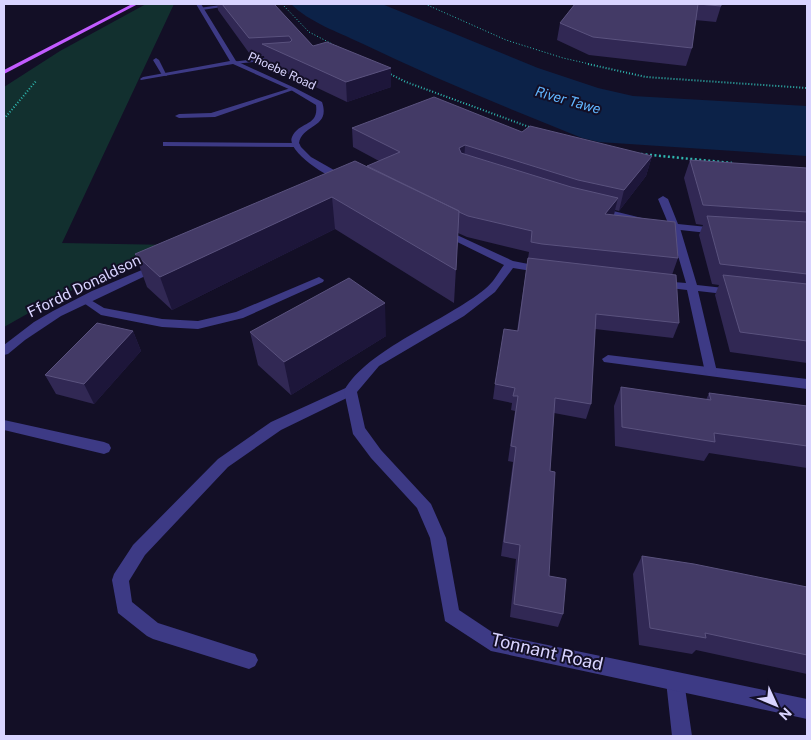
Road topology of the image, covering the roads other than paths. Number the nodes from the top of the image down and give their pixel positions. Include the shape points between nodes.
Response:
1 (135, 4) edge
2 (240, 4) edge
3 (201, 6) edge
4 (290, 57) edge
5 (156, 60) dead end
6 (234, 62) junction
7 (4, 72) edge
8 (165, 75) junction
9 (143, 79) dead end
10 (294, 89) junction
11 (179, 116) dead end
12 (166, 144) dead end
13 (296, 145) junction
14 (347, 184) edge
15 (663, 200) dead end
16 (589, 208) edge
17 (435, 227) edge
18 (675, 228) junction
19 (732, 232) edge
20 (166, 263) edge
21 (510, 264) junction
22 (558, 272) edge
23 (319, 280) dead end
24 (654, 283) edge
25 (692, 287) junction
26 (740, 292) edge
27 (84, 300) junction
28 (4, 351) edge
29 (608, 359) dead end
30 (711, 372) junction
31 (807, 384) edge
32 (350, 391) junction
33 (4, 425) edge
34 (104, 448) dead end
35 (250, 660) dead end
36 (675, 681) junction
37 (807, 709) edge
38 (682, 736) edge

1 - 7 main road
2 - 3 street
3 - 6 street, Phoebe Road
4 - 6 street
5 - 8 street
6 - 8 street, Phoebe Road
6 - 10 street, Phoebe Road
8 - 9 street, Phoebe Road
10 - 11 street via 212,116
10 - 13 street, Phoebe Road via 319,104 322,111 320,118 297,137
12 - 13 street
13 - 14 street via 300,153
15 - 18 street
16 - 18 street
17 - 21 street
18 - 19 street
18 - 25 street
20 - 27 street, Ffordd Donaldson
21 - 22 street
21 - 32 street via 491,290 460,313 375,364
23 - 27 street via 239,315 198,325 162,323 101,311
24 - 25 street
25 - 26 street
25 - 30 street
27 - 28 street, Ffordd Donaldson via 36,324
29 - 30 street
30 - 31 street
32 - 35 street via 276,426 223,463 139,550 120,580 124,607 153,630
32 - 36 street, Tonnant Road via 358,430 423,504 438,538 451,615 491,642
33 - 34 street
36 - 37 street, Tonnant Road
36 - 38 street

